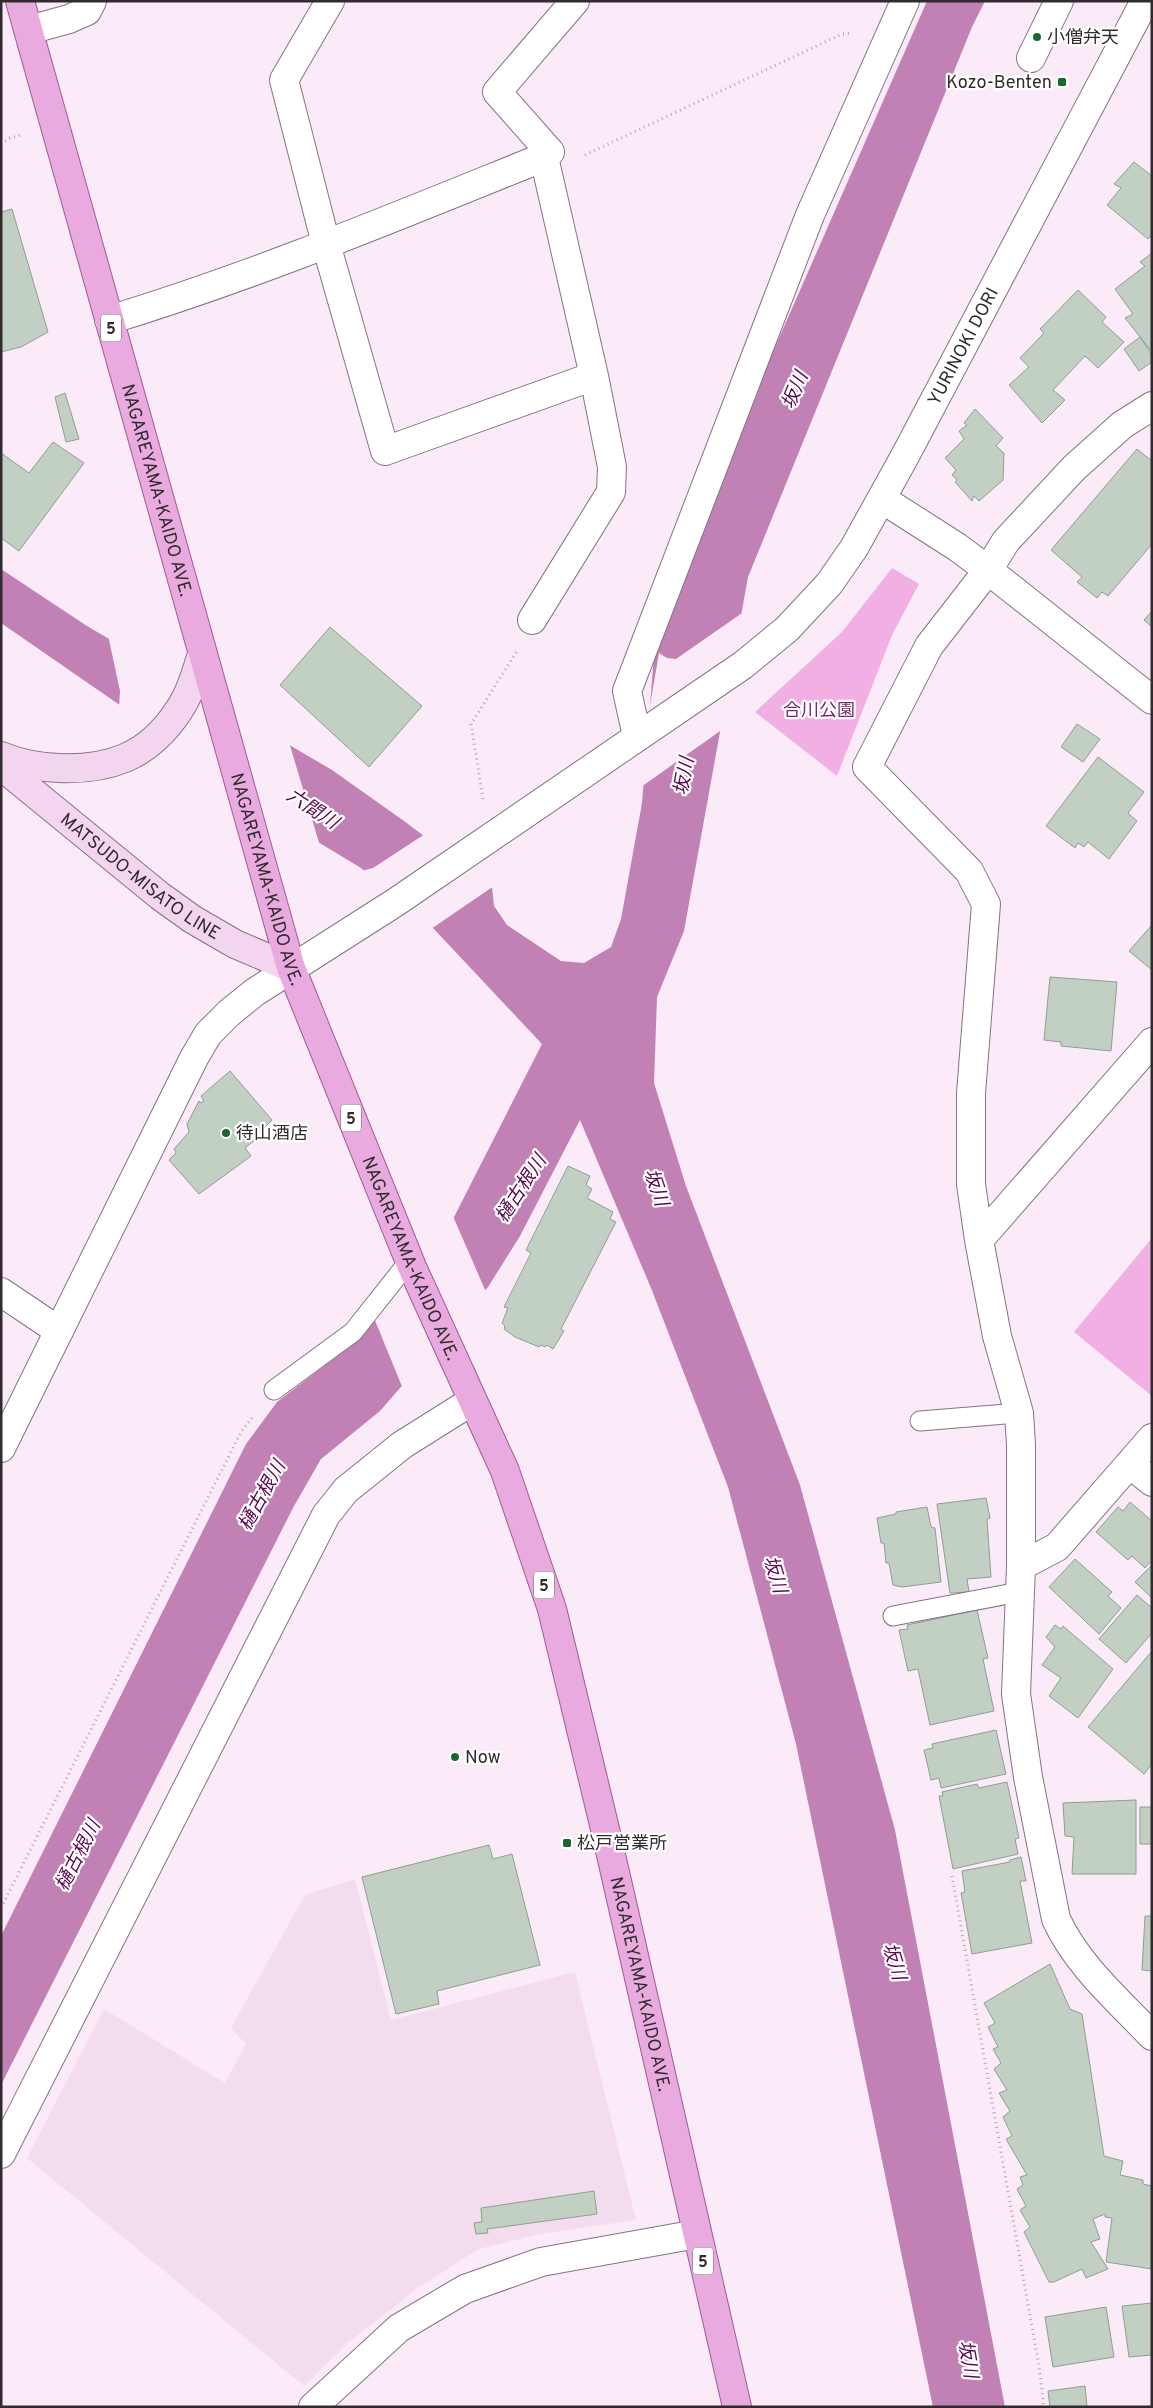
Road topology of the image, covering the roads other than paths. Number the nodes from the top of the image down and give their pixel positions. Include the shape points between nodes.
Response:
1 (20, 1) edge
2 (92, 1) edge
3 (330, 1) edge
4 (575, 1) edge
5 (1059, 1) edge
6 (1145, 1) edge
7 (900, 13) edge
8 (28, 30) junction
9 (1031, 58) dead end
10 (547, 155) junction
11 (326, 244) junction
12 (109, 320) junction
13 (594, 376) junction
14 (1152, 406) edge
15 (882, 498) junction
16 (988, 570) junction
17 (532, 620) road end
18 (202, 654) junction
19 (1152, 700) edge
20 (641, 733) junction
21 (1, 756) edge
22 (1, 766) edge
23 (291, 968) junction
24 (1152, 1042) edge
25 (979, 1240) junction
26 (411, 1264) junction
27 (1, 1292) edge
28 (60, 1331) junction
29 (274, 1390) road end
30 (472, 1401) junction
31 (1019, 1413) junction
32 (920, 1421) dead end
33 (1152, 1438) edge
34 (1, 1448) edge
35 (1130, 1464) junction
36 (1152, 1482) edge
37 (1021, 1566) junction
38 (1019, 1592) junction
39 (893, 1616) dead end
40 (1152, 2036) edge
41 (1, 2154) edge
42 (697, 2234) junction
43 (313, 2407) edge
44 (737, 2407) edge

1 - 8 main road, NAGAREYAMA-KAIDO AVE. / 5
2 - 8 street via 87,11
3 - 11 street via 284,80
4 - 10 street via 497,92
5 - 9 street
6 - 15 street, YURINOKI DORI
7 - 20 street via 810,215 627,691
8 - 12 main road, NAGAREYAMA-KAIDO AVE. / 5
10 - 11 street
10 - 13 street
11 - 12 street
11 - 13 street via 385,451
12 - 18 main road, NAGAREYAMA-KAIDO AVE. / 5
13 - 17 street via 612,467 611,492
14 - 16 street via 1122,425 1074,468 1006,542
15 - 16 street
15 - 20 street, YURINOKI DORI via 829,584 787,629 743,664
16 - 19 street
16 - 25 street via 929,646 868,767 970,871 986,904 971,1093 971,1184
18 - 21 main road via 180,710 158,736 125,758 80,768 31,764
18 - 23 main road, NAGAREYAMA-KAIDO AVE. / 5
20 - 23 street, YURINOKI DORI via 396,902
22 - 23 main road, MATSUDO-MISATO LINE via 192,919 235,944
23 - 26 main road, NAGAREYAMA-KAIDO AVE. / 5
23 - 28 street, YURINOKI DORI via 228,1013 208,1034
24 - 25 street
25 - 31 street via 997,1336
26 - 29 lane via 353,1332
26 - 30 main road, NAGAREYAMA-KAIDO AVE. / 5
27 - 28 street
28 - 34 street, YURINOKI DORI
30 - 41 street via 402,1445 346,1490 326,1515
30 - 42 main road, NAGAREYAMA-KAIDO AVE. / 5 via 505,1471 552,1609
31 - 32 lane
31 - 37 street
33 - 35 street
35 - 36 street
35 - 37 street via 1057,1547
37 - 38 street
38 - 39 lane
38 - 40 street via 1016,1694 1028,1776 1056,1919 1082,1962
42 - 43 street via 541,2262 465,2289 399,2328
42 - 44 main road, NAGAREYAMA-KAIDO AVE. / 5

